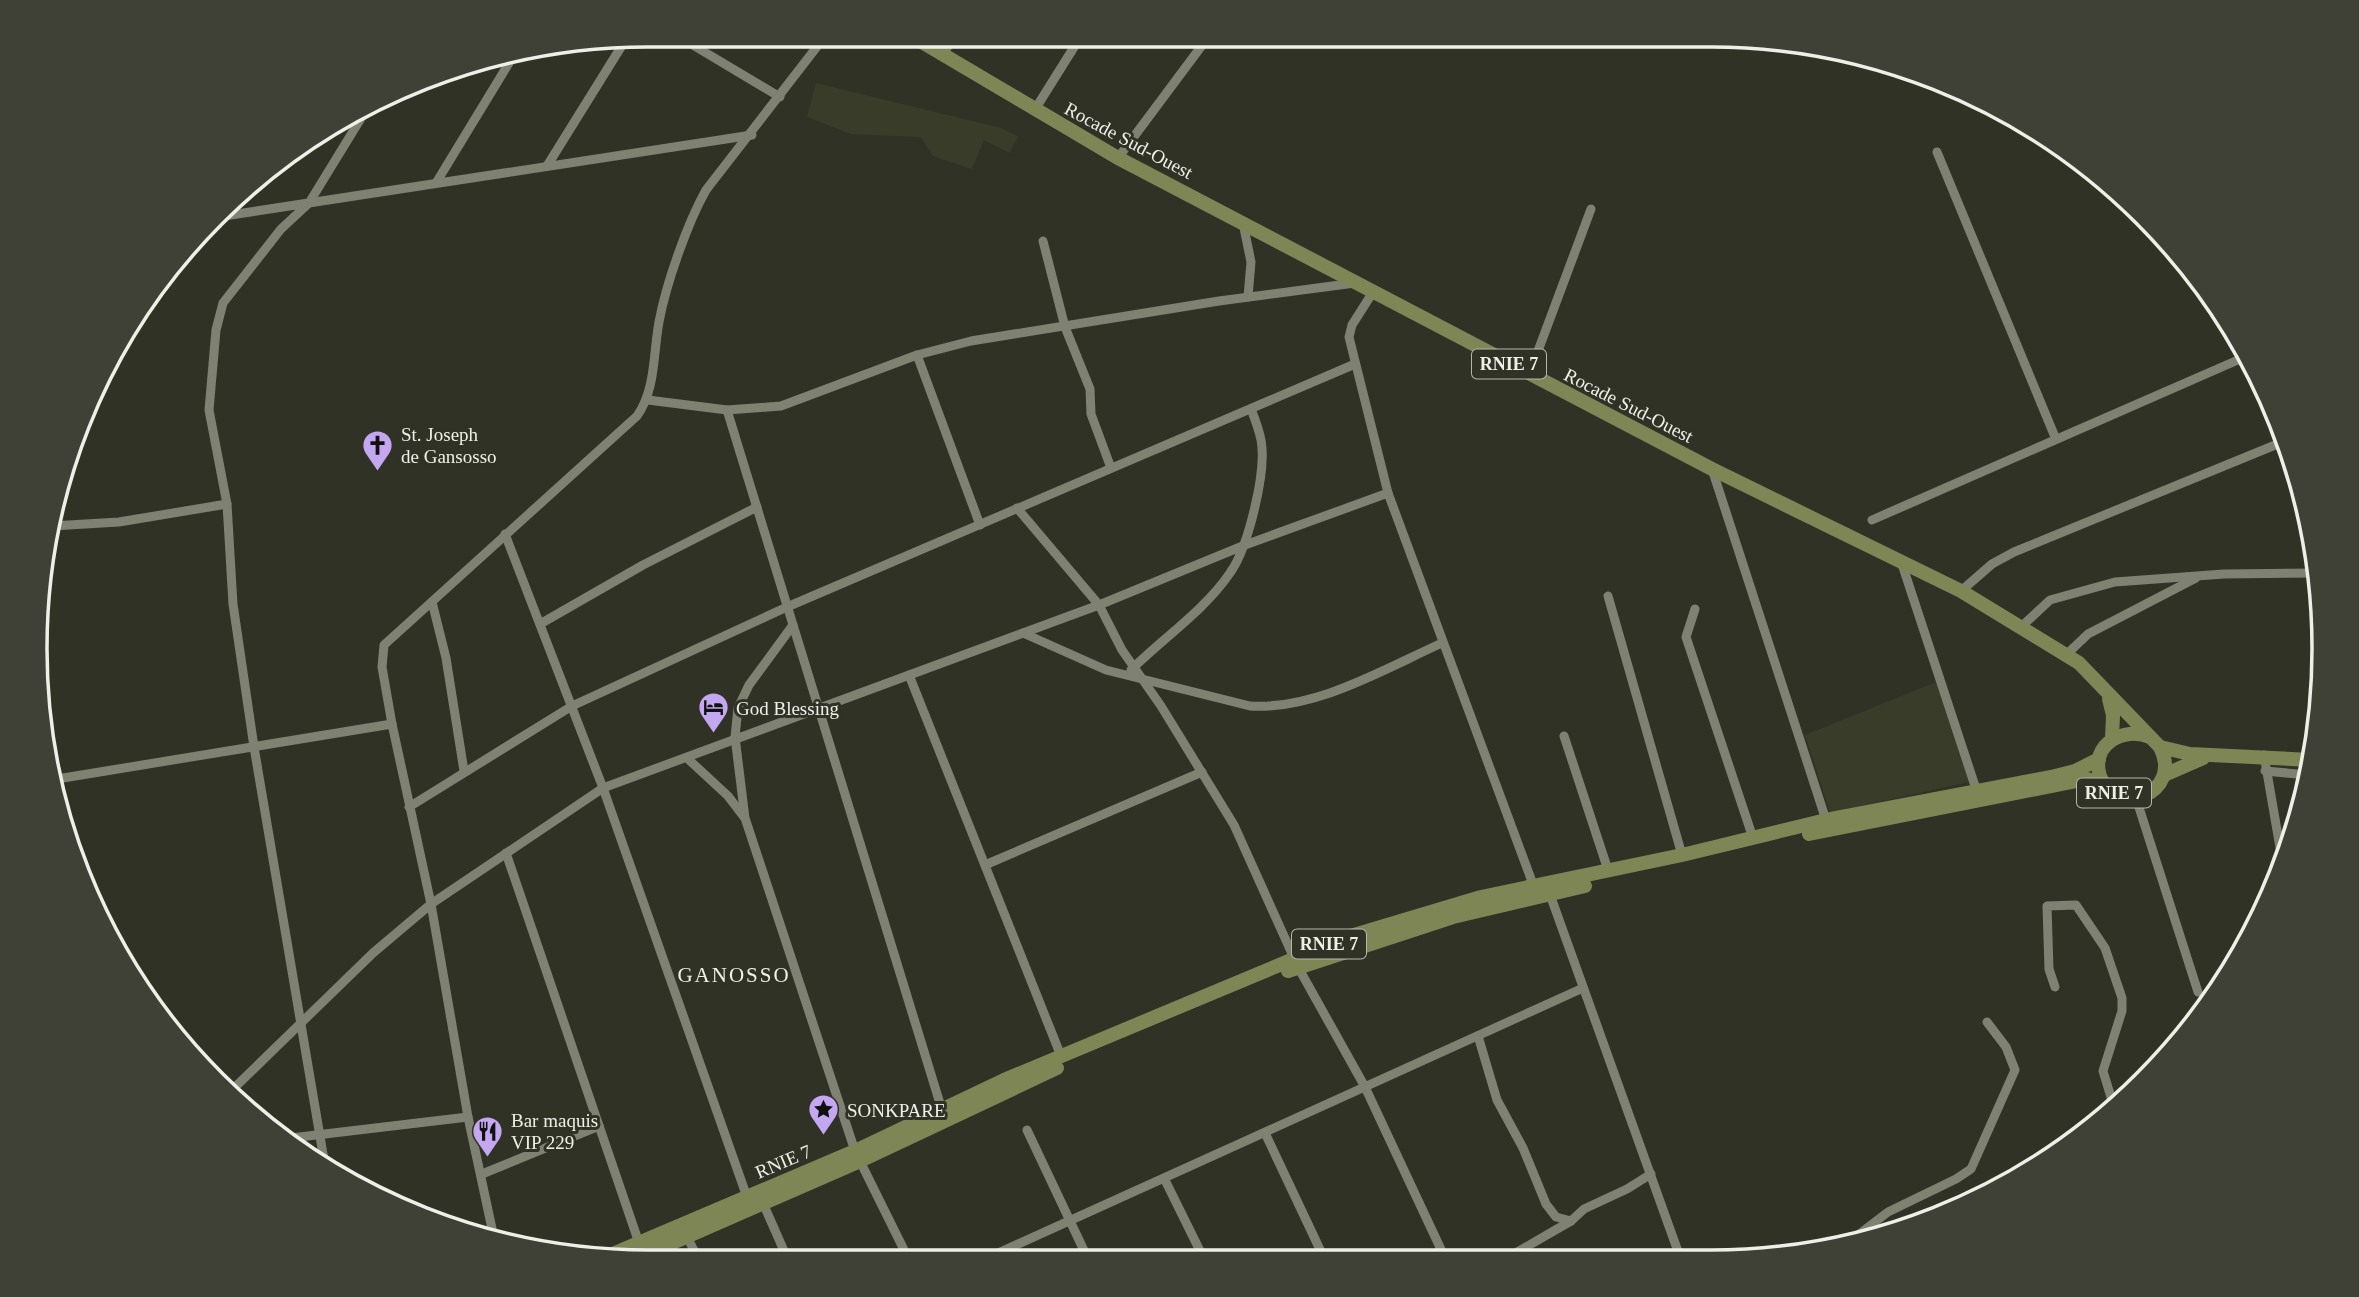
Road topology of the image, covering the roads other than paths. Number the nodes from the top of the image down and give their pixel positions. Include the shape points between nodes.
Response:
1 (696, 47) edge
2 (817, 47) edge
3 (931, 47) edge
4 (947, 47) edge
5 (1074, 47) edge
6 (1201, 47) edge
7 (620, 48) edge
8 (943, 54) junction
9 (508, 64) edge
10 (780, 97) junction
11 (1034, 111) junction
12 (359, 122) edge
13 (752, 135) junction
14 (1937, 152) dead end
15 (1118, 158) junction
16 (547, 166) junction
17 (436, 183) junction
18 (309, 203) junction
19 (1591, 209) dead end
20 (232, 215) edge
21 (1243, 223) junction
22 (1043, 241) dead end
23 (1357, 283) junction
24 (1373, 292) junction
25 (1248, 297) junction
26 (1065, 327) junction
27 (918, 355) junction
28 (2238, 360) edge
29 (1355, 364) junction
30 (1529, 375) junction
31 (648, 400) junction
32 (1251, 409) junction
33 (727, 410) junction
34 (2055, 438) junction
35 (2276, 445) edge
36 (1111, 468) junction
37 (1712, 469) junction
38 (1388, 493) junction
39 (227, 504) junction
40 (757, 508) junction
41 (1017, 509) junction
42 (1872, 520) dead end
43 (980, 524) junction
44 (60, 526) edge
45 (505, 534) junction
46 (1245, 545) junction
47 (1901, 561) junction
48 (2307, 573) edge
49 (2198, 577) junction
50 (1961, 592) junction
51 (1608, 596) dead end
52 (432, 602) junction
53 (1099, 606) junction
54 (788, 607) junction
55 (1695, 609) dead end
56 (540, 624) junction
57 (793, 625) junction
58 (2021, 627) junction
59 (1023, 634) junction
60 (1442, 643) junction
61 (2067, 654) junction
62 (1134, 667) junction
63 (909, 675) junction
64 (1125, 676) junction
65 (1143, 681) junction
66 (2106, 691) junction
67 (572, 706) junction
68 (819, 709) junction
69 (392, 724) junction
70 (1564, 736) dead end
71 (735, 737) junction
72 (2112, 739) junction
73 (2155, 742) junction
74 (254, 747) junction
75 (2221, 754) junction
76 (2264, 755) junction
77 (688, 759) junction
78 (2099, 759) junction
79 (2301, 759) edge
80 (464, 771) junction
81 (2265, 771) junction
82 (1202, 772) junction
83 (2298, 774) edge
84 (2164, 775) junction
85 (62, 778) edge
86 (2105, 785) junction
87 (603, 788) junction
88 (1976, 789) junction
89 (2136, 798) junction
90 (409, 807) junction
91 (745, 818) junction
92 (1826, 820) junction
93 (1753, 838) junction
94 (2279, 844) edge
95 (506, 853) junction
96 (1682, 855) junction
97 (985, 865) junction
98 (1608, 870) junction
99 (1543, 888) junction
100 (430, 904) junction
101 (1296, 963) junction
102 (2055, 987) dead end
103 (1583, 988) junction
104 (2197, 992) dead end
105 (301, 1021) junction
106 (1987, 1022) dead end
107 (1478, 1036) junction
108 (1061, 1056) junction
109 (236, 1086) edge
110 (1365, 1087) junction
111 (2111, 1097) edge
112 (942, 1110) junction
113 (468, 1117) junction
114 (599, 1126) junction
115 (1027, 1130) dead end
116 (1265, 1133) junction
117 (320, 1135) junction
118 (298, 1137) edge
119 (323, 1154) edge
120 (857, 1156) junction
121 (482, 1174) junction
122 (1651, 1174) junction
123 (1164, 1178) junction
124 (747, 1197) junction
125 (763, 1203) junction
126 (1070, 1221) junction
127 (1571, 1221) junction
128 (492, 1229) edge
129 (1863, 1230) edge
130 (686, 1235) junction
131 (639, 1242) junction
132 (624, 1249) edge
133 (654, 1250) edge
134 (694, 1250) edge
135 (784, 1250) edge
136 (904, 1250) edge
137 (1005, 1250) edge
138 (1084, 1250) edge
139 (1200, 1250) edge
140 (1320, 1250) edge
141 (1441, 1250) edge
142 (1521, 1250) edge
143 (1678, 1250) edge

1 - 10 street
2 - 10 street
3 - 8 main road, Rocade Sud-Ouest / RNIE 7
4 - 8 street
5 - 11 street
6 - 15 street
7 - 16 street
8 - 11 main road, Rocade Sud-Ouest / RNIE 7
9 - 17 street
10 - 13 street
11 - 15 main road, Rocade Sud-Ouest / RNIE 7
12 - 18 street
13 - 16 street
13 - 31 street via 706,190 693,214 659,320
14 - 34 street
15 - 21 main road, Rocade Sud-Ouest / RNIE 7
16 - 17 street
17 - 18 street
18 - 20 street
18 - 39 street via 281,229 223,303 209,410
19 - 30 street
21 - 23 main road, Rocade Sud-Ouest / RNIE 7
21 - 25 street via 1251,262
22 - 26 street
23 - 24 main road, Rocade Sud-Ouest / RNIE 7
23 - 25 street
24 - 29 street via 1352,325 1349,337
24 - 30 main road, Rocade Sud-Ouest / RNIE 7
25 - 26 street
26 - 27 street via 971,341
26 - 36 street via 1088,384 1091,414
27 - 33 street via 801,400
27 - 43 street
28 - 34 street
29 - 32 street
29 - 38 street
30 - 37 main road, Rocade Sud-Ouest / RNIE 7
31 - 33 street
31 - 45 street via 617,435
32 - 36 street
32 - 46 street via 1261,454
33 - 40 street
34 - 42 street
35 - 50 street via 2014,552 1992,564
36 - 41 street
37 - 47 main road, Rocade Sud-Ouest / RNIE 7
37 - 92 street
38 - 46 street
38 - 60 street
39 - 44 street via 119,522
39 - 74 street via 233,604
40 - 54 street
40 - 56 street
41 - 43 street
41 - 53 street
43 - 54 street
45 - 52 street
45 - 56 street
46 - 53 street
46 - 62 street via 1229,575
47 - 50 main road, Rocade Sud-Ouest / RNIE 7
47 - 88 street
48 - 49 street
49 - 58 street via 2135,579 2064,594 2050,600
49 - 61 street via 2088,634
50 - 58 main road, Rocade Sud-Ouest / RNIE 7
51 - 96 street
52 - 69 street via 384,645 382,667
52 - 80 street
53 - 59 street
53 - 62 street
54 - 57 street
54 - 67 street
55 - 93 street via 1686,637
56 - 67 street
57 - 68 street
57 - 71 street via 743,696
58 - 61 main road, Rocade Sud-Ouest / RNIE 7
59 - 63 street
59 - 64 street
60 - 65 street via 1334,690 1275,706 1250,706
60 - 99 street
61 - 66 main road, Rocade Sud-Ouest / RNIE 7
62 - 64 street
62 - 65 street
63 - 68 street
63 - 97 street
64 - 65 street
65 - 82 street
66 - 72 main road via 2113,715
66 - 73 main road, Rocade Sud-Ouest
67 - 80 street
67 - 87 street
68 - 71 street
68 - 112 street
69 - 74 street
69 - 90 street
70 - 98 street
71 - 77 street
71 - 91 street
72 - 73 main road, RNIE 7 via 2131,732
72 - 78 main road, RNIE 7
73 - 75 main road, RNIE 7 via 2190,754
73 - 84 main road, RNIE 7 via 2165,765
74 - 85 street
74 - 105 street
75 - 76 main road, RNIE 7
75 - 84 main road, RNIE 7
76 - 79 main road, RNIE 7
76 - 81 street
77 - 87 street
77 - 91 street via 729,796
78 - 86 main road, RNIE 7
78 - 88 main road, RNIE 7 / RNIE 7 via 2063,774
80 - 90 street
81 - 83 street
81 - 94 street
82 - 97 street
82 - 101 street via 1234,825
84 - 89 main road, RNIE 7 via 2152,792
86 - 89 main road, RNIE 7 via 2122,797
86 - 99 main road, RNIE 7 / RNIE 7 via 2087,779
87 - 95 street
87 - 124 street
88 - 92 main road, RNIE 7 / RNIE 7
89 - 104 street
90 - 100 street
91 - 120 street
92 - 93 main road, RNIE 7 / RNIE 7
93 - 96 main road, RNIE 7 / RNIE 7
95 - 100 street
95 - 114 street
96 - 98 main road, RNIE 7 / RNIE 7
97 - 108 street
98 - 99 main road, RNIE 7 / RNIE 7
99 - 101 main road, RNIE 7 / RNIE 7 via 1481,897 1410,917 1344,938
99 - 103 street
100 - 105 street
100 - 113 street
101 - 108 main road, RNIE 7 / RNIE 7
101 - 110 street
101 - 120 main road, RNIE 7 / RNIE 7
102 - 111 street via 2048,961 2047,906 2076,905 2105,948 2122,998 2103,1071
103 - 107 street
103 - 122 street
105 - 109 street
105 - 117 street
106 - 129 street via 2006,1047 2015,1070 1971,1169
107 - 110 street
107 - 127 street via 1497,1100 1546,1204 1556,1217
108 - 112 main road, RNIE 7 / RNIE 7
110 - 116 street
110 - 141 street
112 - 120 main road, RNIE 7 / RNIE 7
113 - 117 street
113 - 121 street
114 - 121 street
114 - 131 street
115 - 126 street
116 - 123 street
116 - 140 street
117 - 118 street
117 - 119 street
120 - 124 main road, RNIE 7 / RNIE 7
120 - 125 main road, RNIE 7 / RNIE 7
120 - 136 street
121 - 128 street
122 - 127 street via 1584,1209
122 - 143 street
123 - 126 street
123 - 139 street
124 - 131 main road, RNIE 7 / RNIE 7
125 - 130 main road, RNIE 7 / RNIE 7
125 - 135 street
126 - 137 street
126 - 138 street
127 - 142 street
130 - 133 main road, RNIE 7 / RNIE 7
130 - 134 street
131 - 132 main road, RNIE 7 / RNIE 7

